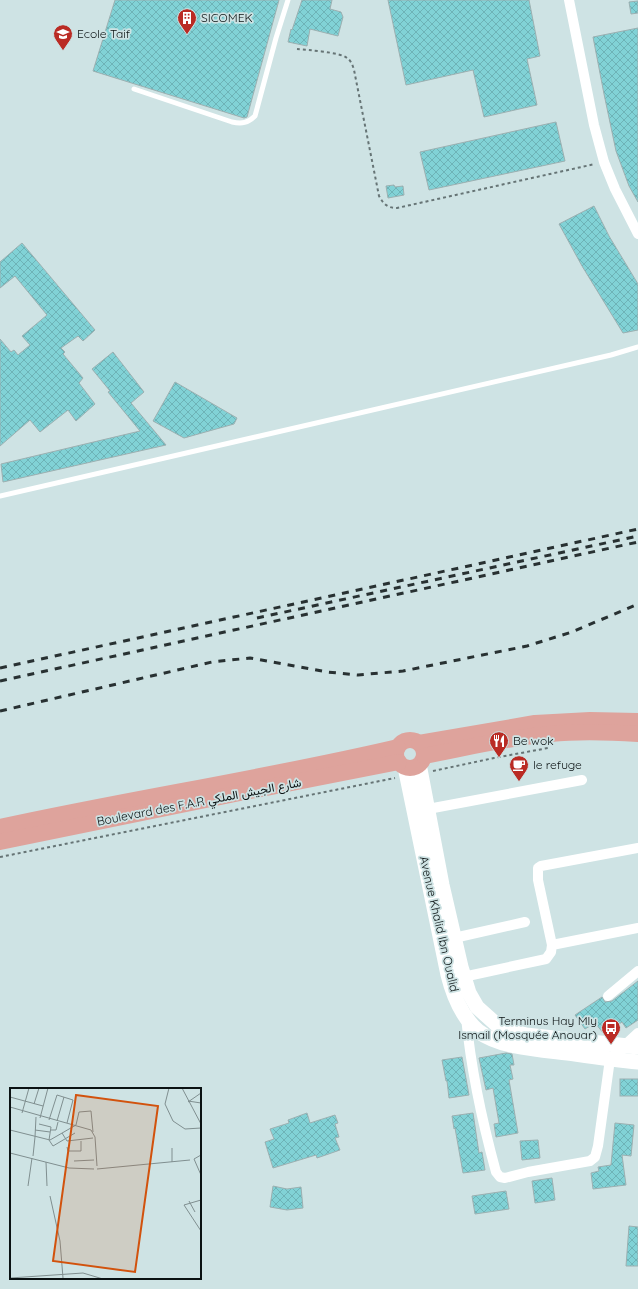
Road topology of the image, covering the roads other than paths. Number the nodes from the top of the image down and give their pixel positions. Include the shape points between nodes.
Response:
1 (288, 0) edge
2 (569, 0) edge
3 (134, 89) dead end
4 (638, 234) edge
5 (638, 347) edge
6 (0, 496) edge
7 (638, 721) edge
8 (638, 734) edge
9 (412, 761) junction
10 (582, 780) dead end
11 (428, 809) junction
12 (0, 827) edge
13 (0, 842) edge
14 (638, 848) edge
15 (525, 922) dead end
16 (638, 928) edge
17 (454, 938) junction
18 (552, 945) junction
19 (638, 971) edge
20 (463, 977) junction
21 (608, 996) dead end
22 (466, 1017) junction
23 (638, 1033) edge
24 (631, 1047) edge
25 (610, 1059) junction
26 (638, 1062) edge

1 - 3 lane via 255,116 249,122 232,122
2 - 4 street via 604,162
5 - 6 lane
7 - 9 main road, Boulevard des F.A.R شارع الجيش الملكي via 535,723
8 - 9 main road, Boulevard des F.A.R شارع الجيش الملكي via 550,734 508,740
9 - 11 main road, Avenue Khalid Ibn Oualid
9 - 12 main road, Boulevard des F.A.R شارع الجيش الملكي via 336,762
9 - 13 main road, Boulevard des F.A.R شارع الجيش الملكي
9 - 22 main road, Avenue Khalid Ibn Oualid via 448,975 456,1000
10 - 11 street
11 - 17 main road, Avenue Khalid Ibn Oualid
14 - 18 street via 538,868 538,880
15 - 17 street
16 - 18 street
17 - 20 main road, Avenue Khalid Ibn Oualid
18 - 20 street via 546,959
19 - 21 street
20 - 24 main road, Avenue Khalid Ibn Oualid via 472,1000 497,1025 511,1031
22 - 25 main road, Avenue Khalid Ibn Oualid via 477,1030 501,1042
22 - 25 street via 484,1128 496,1172 500,1177 590,1161 595,1157
23 - 24 street
24 - 25 street
25 - 26 main road, Avenue Khalid Ibn Oualid

